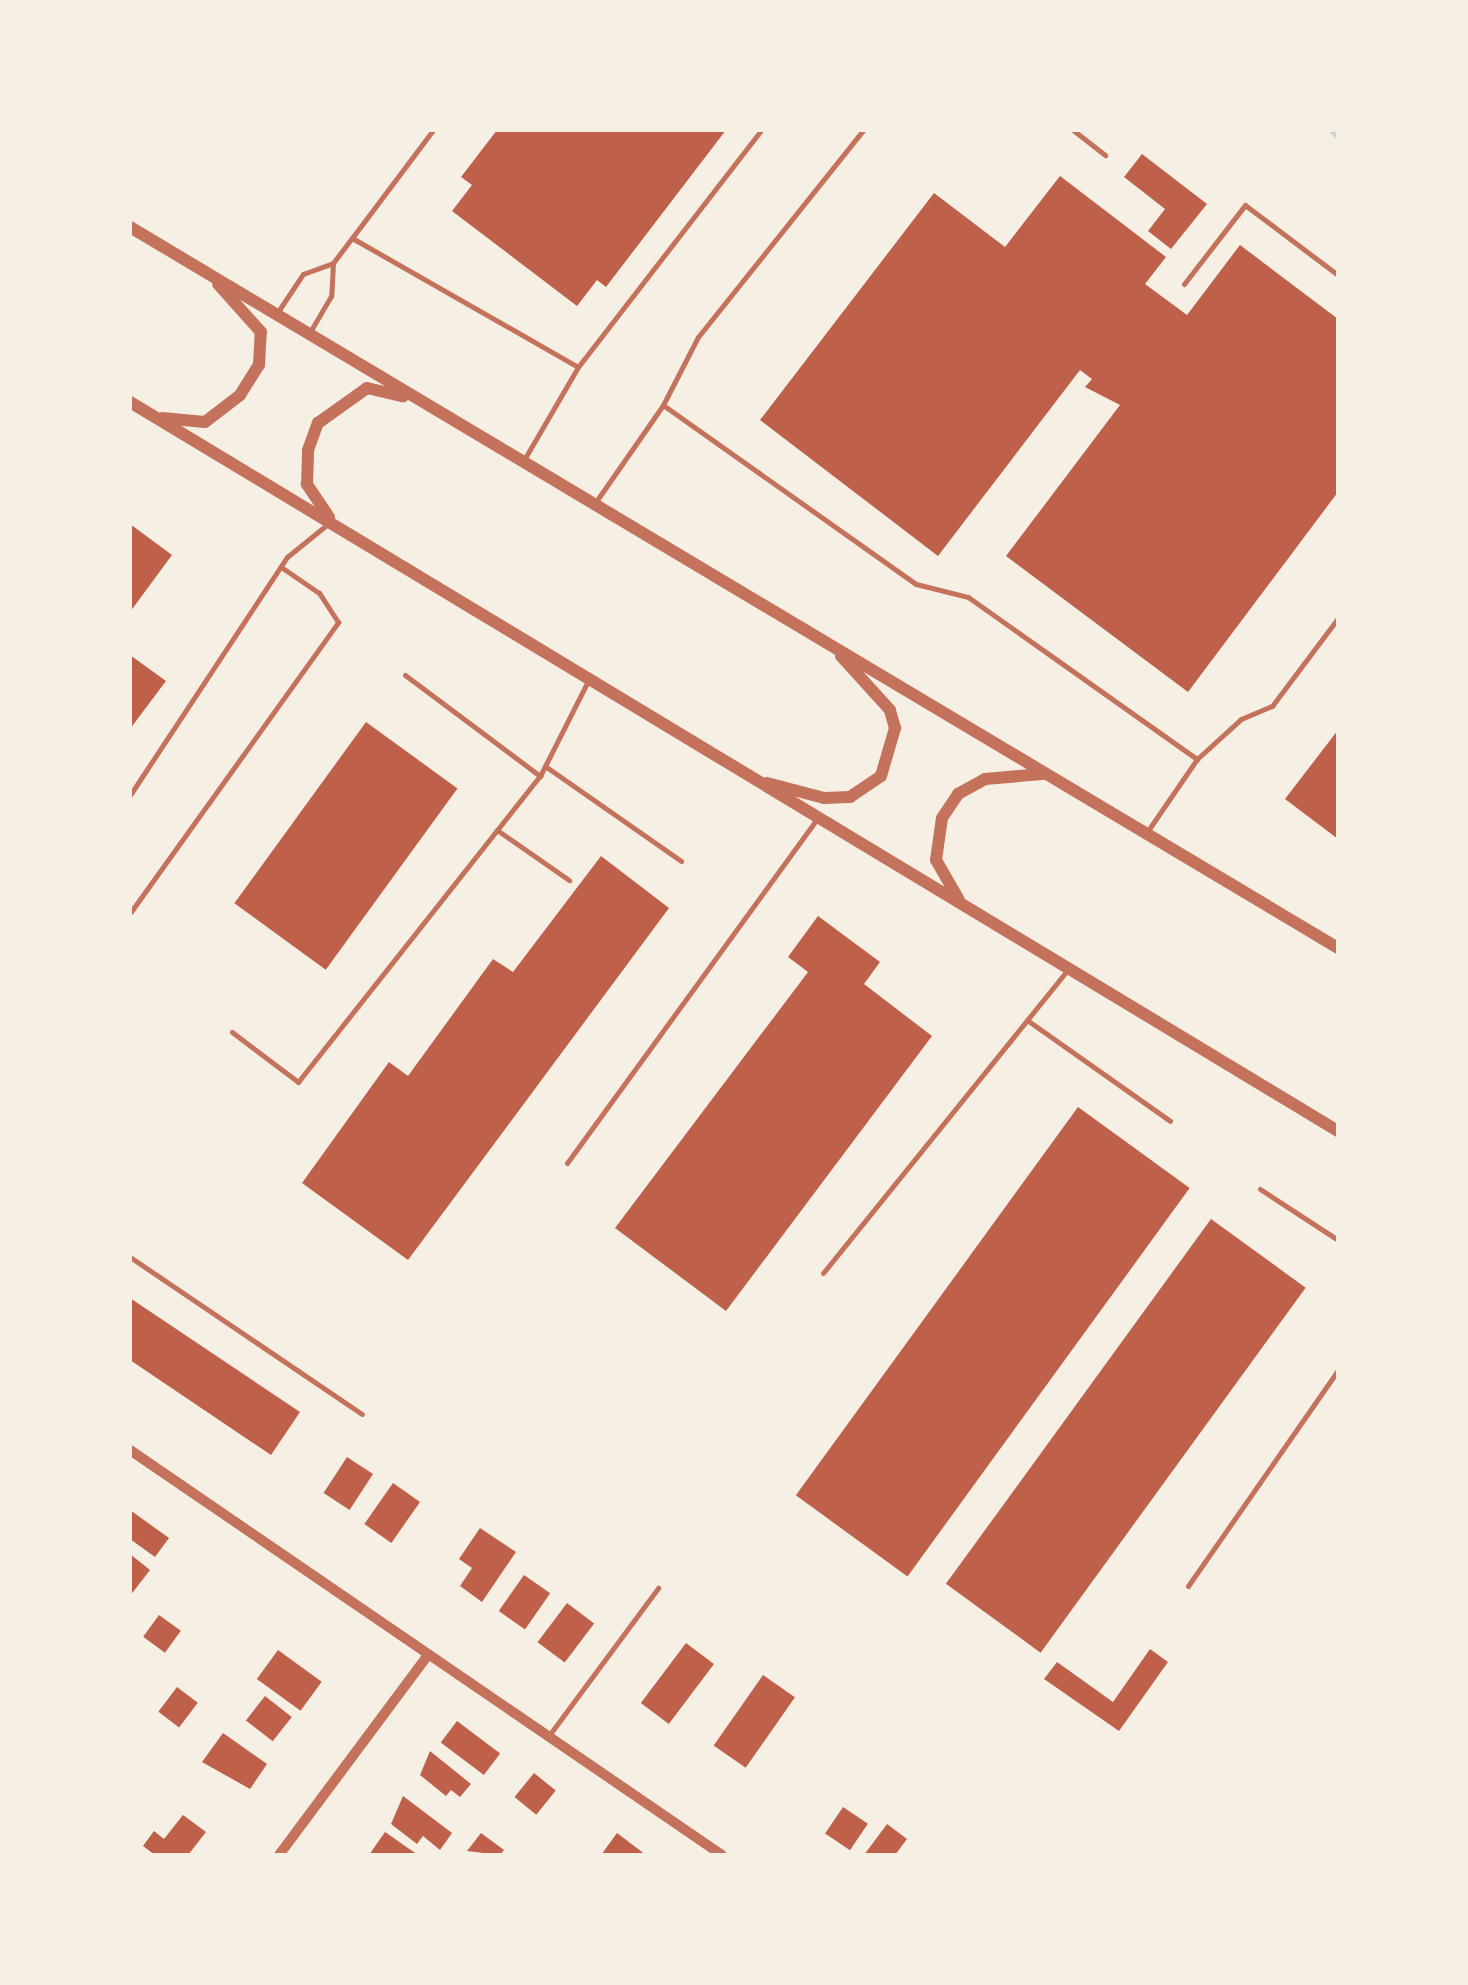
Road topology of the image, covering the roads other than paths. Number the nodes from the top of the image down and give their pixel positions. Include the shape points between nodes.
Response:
1 (433, 130) edge
2 (761, 130) edge
3 (863, 130) edge
4 (1072, 130) edge
5 (1105, 155) dead end
6 (130, 227) edge
7 (352, 238) junction
8 (334, 263) junction
9 (209, 275) junction
10 (1338, 275) edge
11 (1184, 284) dead end
12 (276, 315) junction
13 (308, 334) junction
14 (578, 367) junction
15 (415, 399) junction
16 (130, 402) edge
17 (663, 405) junction
18 (155, 417) junction
19 (522, 462) junction
20 (594, 505) junction
21 (331, 522) junction
22 (281, 567) junction
23 (1338, 618) edge
24 (831, 646) junction
25 (405, 675) dead end
26 (589, 680) junction
27 (1197, 758) junction
28 (545, 766) junction
29 (1042, 774) junction
30 (540, 776) junction
31 (755, 780) junction
32 (130, 794) edge
33 (818, 818) junction
34 (497, 830) junction
35 (1146, 835) junction
36 (682, 861) dead end
37 (569, 880) dead end
38 (967, 909) junction
39 (130, 912) edge
40 (1338, 948) edge
41 (1067, 971) junction
42 (1028, 1020) junction
43 (232, 1032) dead end
44 (1170, 1121) dead end
45 (1338, 1131) edge
46 (567, 1162) dead end
47 (1260, 1189) dead end
48 (1338, 1240) edge
49 (130, 1258) edge
50 (823, 1274) dead end
51 (1338, 1370) edge
52 (362, 1414) dead end
53 (130, 1450) edge
54 (1188, 1586) dead end
55 (658, 1588) dead end
56 (428, 1655) junction
57 (548, 1737) junction
58 (279, 1855) edge
59 (722, 1855) edge

1 - 7 lane
2 - 14 lane
3 - 17 lane via 698,338
4 - 5 lane
6 - 9 street
7 - 8 lane
7 - 14 lane
8 - 12 lane via 303,274
8 - 13 lane via 331,296
9 - 12 street
9 - 18 street via 261,332 259,365 240,395 205,422
10 - 11 lane via 1245,205
12 - 13 street
13 - 15 street
14 - 19 lane
15 - 19 street
15 - 21 street via 367,388 318,423 308,450 307,484
16 - 18 street
17 - 20 lane
17 - 27 lane via 916,584 968,597
18 - 21 street
19 - 20 street
20 - 24 street
21 - 22 lane
21 - 26 street
22 - 32 lane
22 - 39 lane via 319,593 338,622
23 - 27 lane via 1272,706 1241,719
24 - 29 street
24 - 31 street via 890,710 895,728 881,776 850,797 824,798
25 - 30 lane
26 - 28 lane
26 - 31 street
27 - 35 lane
28 - 30 lane
28 - 36 lane
29 - 35 street
29 - 38 street via 985,778 958,794 942,818 936,860 942,880
30 - 34 lane
31 - 33 street
33 - 38 street
33 - 46 lane
34 - 37 lane
34 - 43 lane via 298,1082
35 - 40 street
38 - 41 street
41 - 42 lane
41 - 45 street
42 - 44 lane
42 - 50 lane
47 - 48 lane
49 - 52 lane
51 - 54 lane
53 - 56 street
55 - 57 lane
56 - 57 street
56 - 58 street
57 - 59 street

